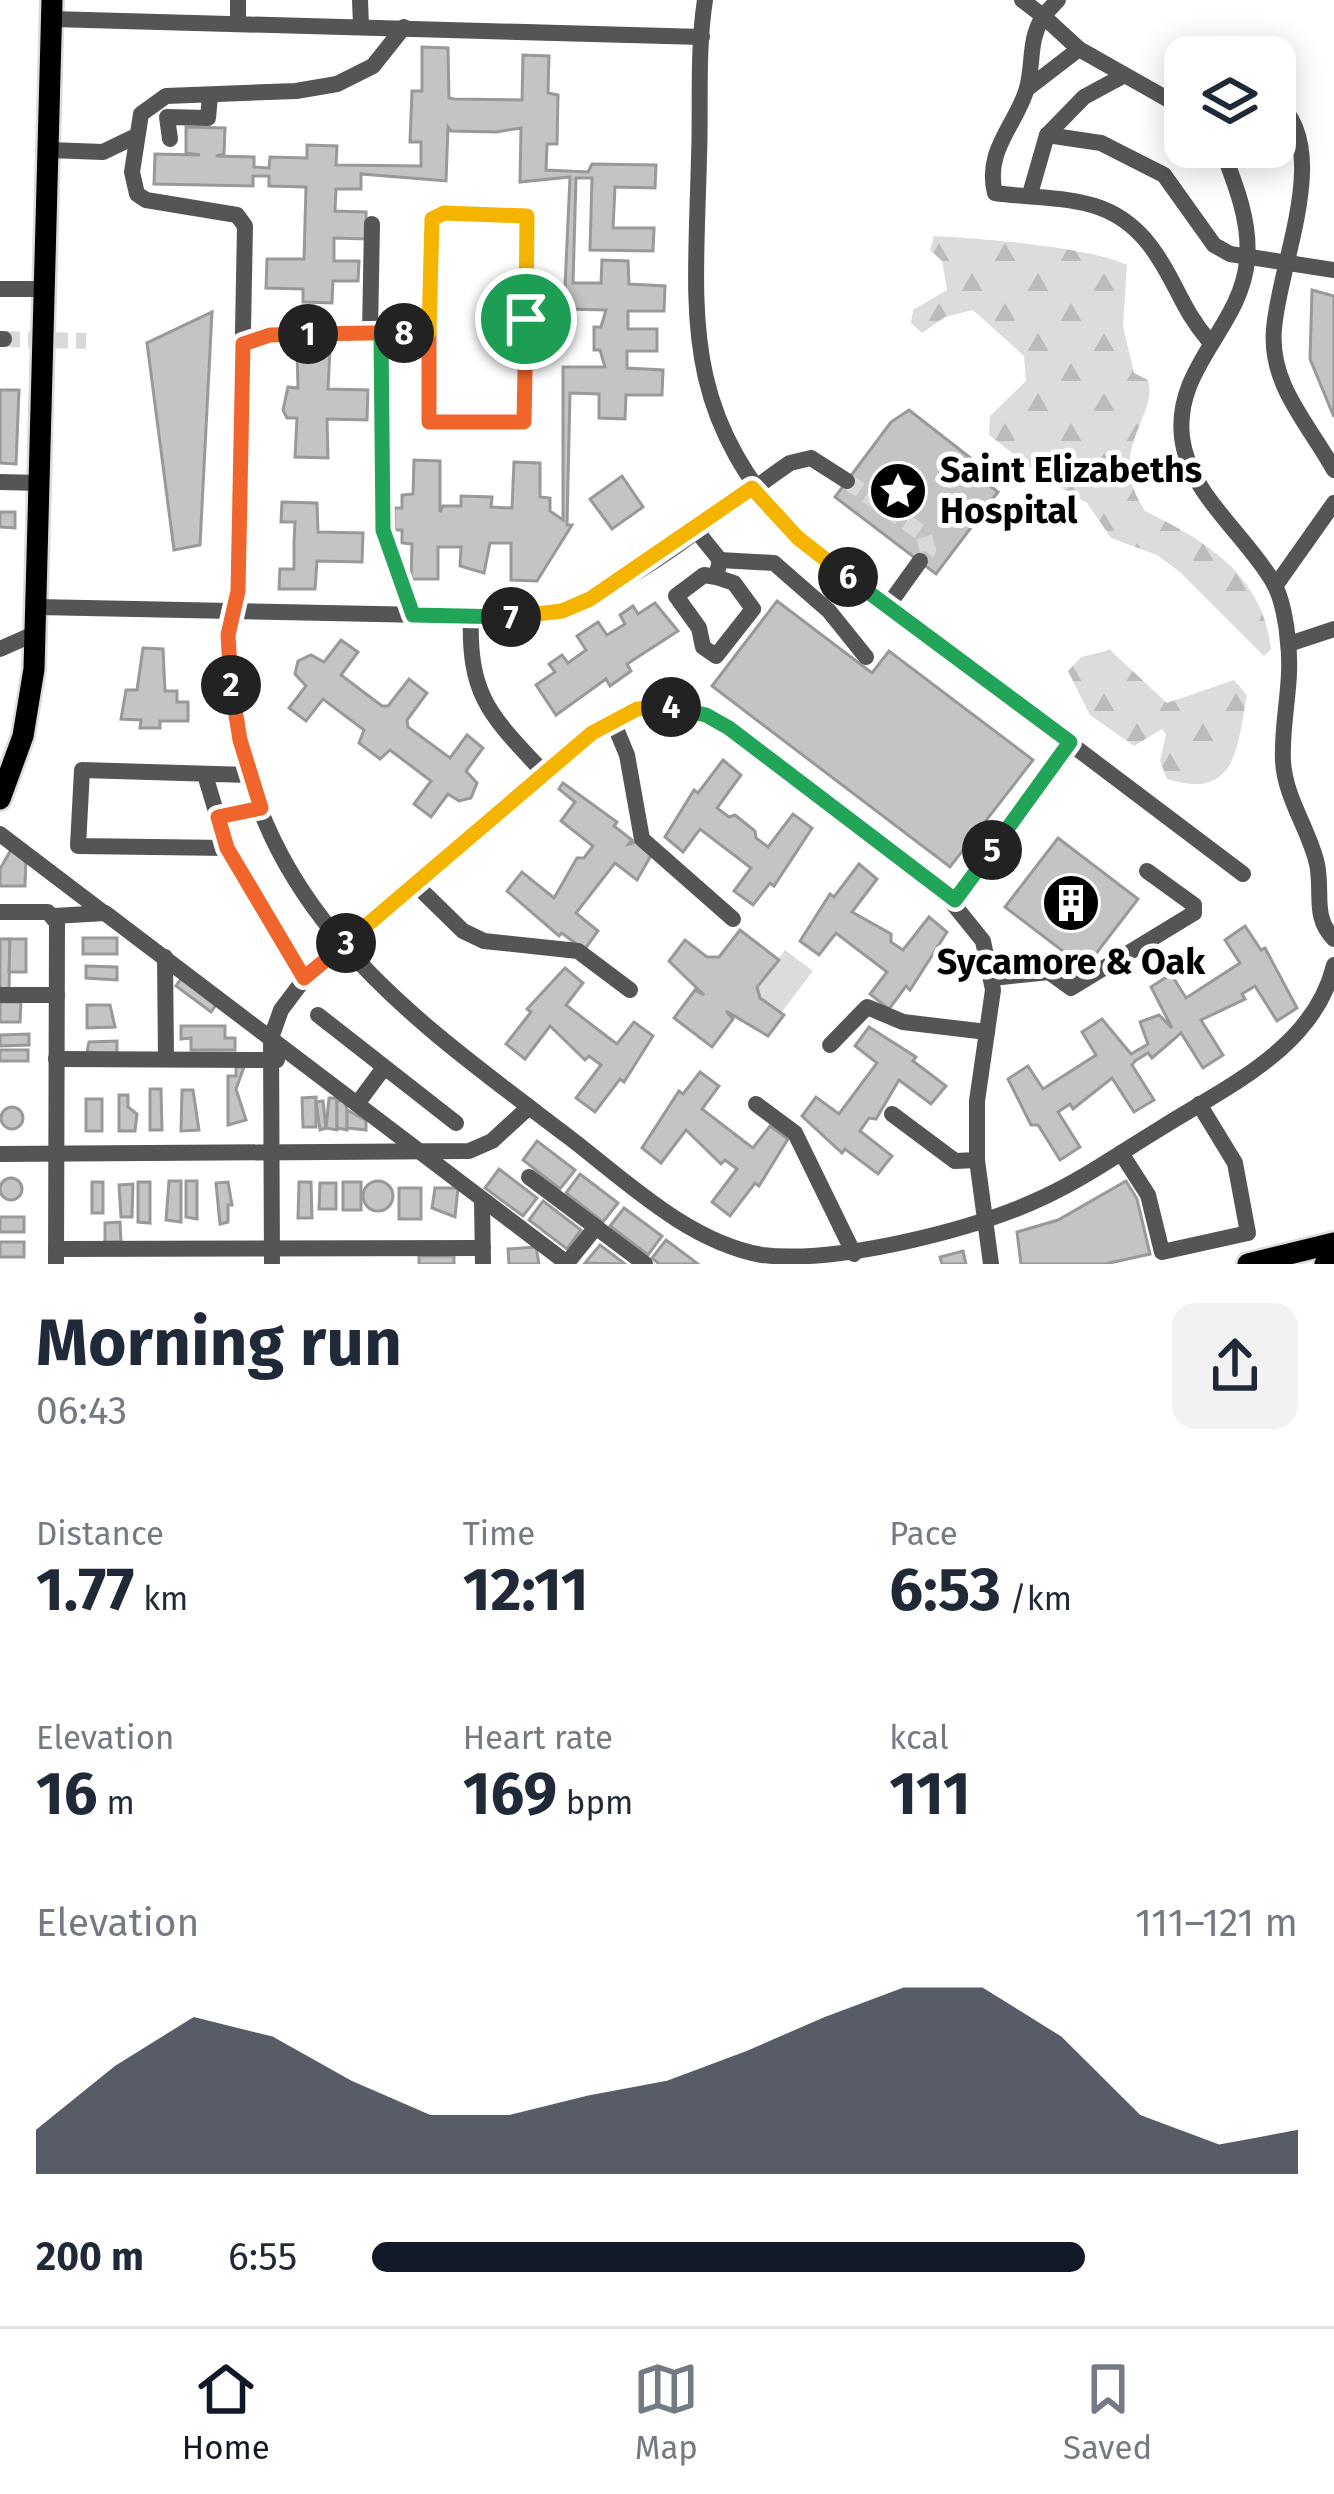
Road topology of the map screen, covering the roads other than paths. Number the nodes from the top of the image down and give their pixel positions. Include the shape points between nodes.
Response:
1 (238, 0) edge
2 (361, 0) edge
3 (1022, 0) edge
4 (1058, 0) edge
5 (704, 7) edge
6 (52, 10) edge
7 (1043, 16) junction
8 (238, 23) junction
9 (361, 26) junction
10 (404, 27) junction
11 (702, 37) junction
12 (1078, 50) junction
13 (1121, 77) junction
14 (1027, 89) junction
15 (1164, 94) edge
16 (210, 96) junction
17 (1296, 122) edge
18 (1047, 135) junction
19 (134, 137) junction
20 (170, 140) dead end
21 (49, 150) junction
22 (1228, 168) edge
23 (1030, 194) junction
24 (372, 224) dead end
25 (1248, 258) junction
26 (1294, 263) junction
27 (1334, 270) edge
28 (0, 289) edge
29 (45, 289) junction
30 (429, 332) junction
31 (376, 333) junction
32 (1210, 342) junction
33 (243, 344) junction
34 (1334, 470) edge
35 (847, 481) tunnel mouth
36 (0, 482) edge
37 (40, 484) junction
38 (752, 488) junction
39 (1334, 503) edge
40 (695, 529) junction
41 (920, 561) dead end
42 (718, 568) junction
43 (1276, 585) junction
44 (887, 607) junction
45 (37, 608) junction
46 (230, 611) junction
47 (413, 615) junction
48 (471, 616) junction
49 (1334, 628) edge
50 (36, 633) junction
51 (1288, 644) junction
52 (0, 649) edge
53 (866, 657) dead end
54 (613, 719) junction
55 (1070, 742) junction
56 (545, 774) junction
57 (205, 775) junction
58 (249, 776) junction
59 (0, 799) edge
60 (261, 808) junction
61 (218, 817) junction
62 (0, 834) edge
63 (227, 848) junction
64 (1147, 871) dead end
65 (1243, 874) dead end
66 (40, 877) dead end
67 (417, 886) junction
68 (1329, 899) edge
69 (955, 900) junction
70 (0, 912) edge
71 (51, 914) junction
72 (98, 914) junction
73 (733, 919) dead end
74 (1334, 939) edge
75 (342, 946) junction
76 (165, 957) junction
77 (1334, 965) edge
78 (304, 978) junction
79 (993, 978) junction
80 (629, 989) dead end
81 (57, 994) junction
82 (0, 995) edge
83 (318, 1015) dead end
84 (987, 1032) junction
85 (271, 1038) junction
86 (830, 1046) dead end
87 (56, 1059) junction
88 (166, 1059) junction
89 (298, 1059) junction
90 (271, 1060) junction
91 (383, 1069) junction
92 (756, 1103) dead end
93 (357, 1104) junction
94 (1199, 1104) junction
95 (529, 1107) junction
96 (892, 1114) dead end
97 (456, 1123) dead end
98 (423, 1153) junction
99 (1121, 1153) junction
100 (0, 1154) edge
101 (271, 1154) junction
102 (55, 1155) junction
103 (977, 1160) junction
104 (529, 1177) dead end
105 (482, 1200) junction
106 (985, 1218) junction
107 (596, 1227) junction
108 (1334, 1243) edge
109 (854, 1254) junction
110 (56, 1256) edge
111 (377, 1256) edge
112 (483, 1256) edge
113 (164, 1257) edge
114 (272, 1257) edge
115 (1334, 1262) edge
116 (567, 1264) edge
117 (645, 1264) edge
118 (991, 1264) edge
119 (1248, 1264) edge
120 (1325, 1264) edge

1 - 8 street
2 - 9 street
3 - 7 street
4 - 7 street
5 - 11 street
6 - 8 street
6 - 21 main road
7 - 12 street
7 - 14 street via 1030,38
8 - 9 street
9 - 10 street
10 - 11 street
10 - 16 street via 373,66 337,84
11 - 38 street via 698,355 714,413
12 - 13 street
12 - 14 street
13 - 15 street
13 - 18 street via 1084,97
14 - 23 street via 991,176 995,193
16 - 19 street via 166,96 141,114
16 - 20 street via 208,118 167,117
17 - 26 street via 1314,160
18 - 23 street
18 - 25 street via 1131,154 1164,176 1214,245
19 - 21 street via 103,152
19 - 33 street via 137,194 244,223
21 - 29 main road
22 - 25 street
23 - 32 street via 1102,207 1134,229
24 - 31 street
25 - 26 street
25 - 32 street via 1232,310
26 - 27 street
26 - 34 street via 1274,328 1277,370
28 - 29 street
29 - 37 main road
30 - 30 street via 432,219 527,216 524,422 429,422
30 - 31 street
31 - 33 street via 270,335
31 - 47 street via 383,530
32 - 43 street via 1183,397 1189,468
33 - 46 street via 238,591
35 - 38 street via 811,458
36 - 37 street
37 - 45 main road
38 - 40 street
38 - 44 street via 798,538
39 - 43 street
40 - 42 street
40 - 48 street via 562,611
41 - 44 street
42 - 42 street via 676,596 716,656 753,609
42 - 53 street via 774,563
43 - 51 street
44 - 55 street
45 - 46 street
45 - 50 main road
46 - 47 street
46 - 58 street via 232,694
47 - 48 street
48 - 56 street via 471,669 484,706
49 - 51 street
50 - 52 street
50 - 59 main road via 28,711
51 - 68 street via 1286,786
54 - 56 street
54 - 69 street via 664,706 706,715
54 - 73 street via 642,839
55 - 65 street
55 - 69 street
56 - 67 street
57 - 58 street
57 - 61 street
57 - 63 street via 82,770 78,846
58 - 60 street
60 - 61 street
60 - 75 street via 299,886
61 - 63 street
62 - 72 street
63 - 78 street
64 - 79 street via 1194,913 1071,988 1049,972
66 - 72 street
67 - 75 street
67 - 80 street via 463,932 578,951
68 - 74 street via 1318,911
69 - 79 street via 983,940
70 - 71 street
71 - 72 street
71 - 81 street
72 - 76 street
75 - 78 street
75 - 95 street via 403,1009
76 - 85 street
76 - 88 street
77 - 94 street via 1302,1031
78 - 85 street
79 - 84 street
81 - 82 street
81 - 87 street
83 - 91 street
84 - 86 street via 903,1022 867,1007
84 - 103 street
85 - 89 street
85 - 90 street
87 - 88 street
87 - 102 street
88 - 90 street
89 - 90 street
89 - 93 street
90 - 101 street
91 - 93 street
91 - 97 street
92 - 109 street via 795,1133
93 - 98 street
94 - 99 street
94 - 99 street via 1235,1163 1249,1233 1162,1252 1148,1195
95 - 98 street via 469,1151
95 - 109 street via 701,1233 760,1255
96 - 103 street via 955,1161
98 - 101 street
98 - 105 street
99 - 106 street via 1040,1199
100 - 102 street
101 - 102 street
101 - 114 street
102 - 110 street
103 - 106 street
104 - 107 street
105 - 112 street
105 - 116 street
106 - 109 street
106 - 118 street
107 - 116 street
107 - 117 street
108 - 119 main road
110 - 113 street
111 - 112 street
111 - 114 street
113 - 114 street
115 - 120 main road

